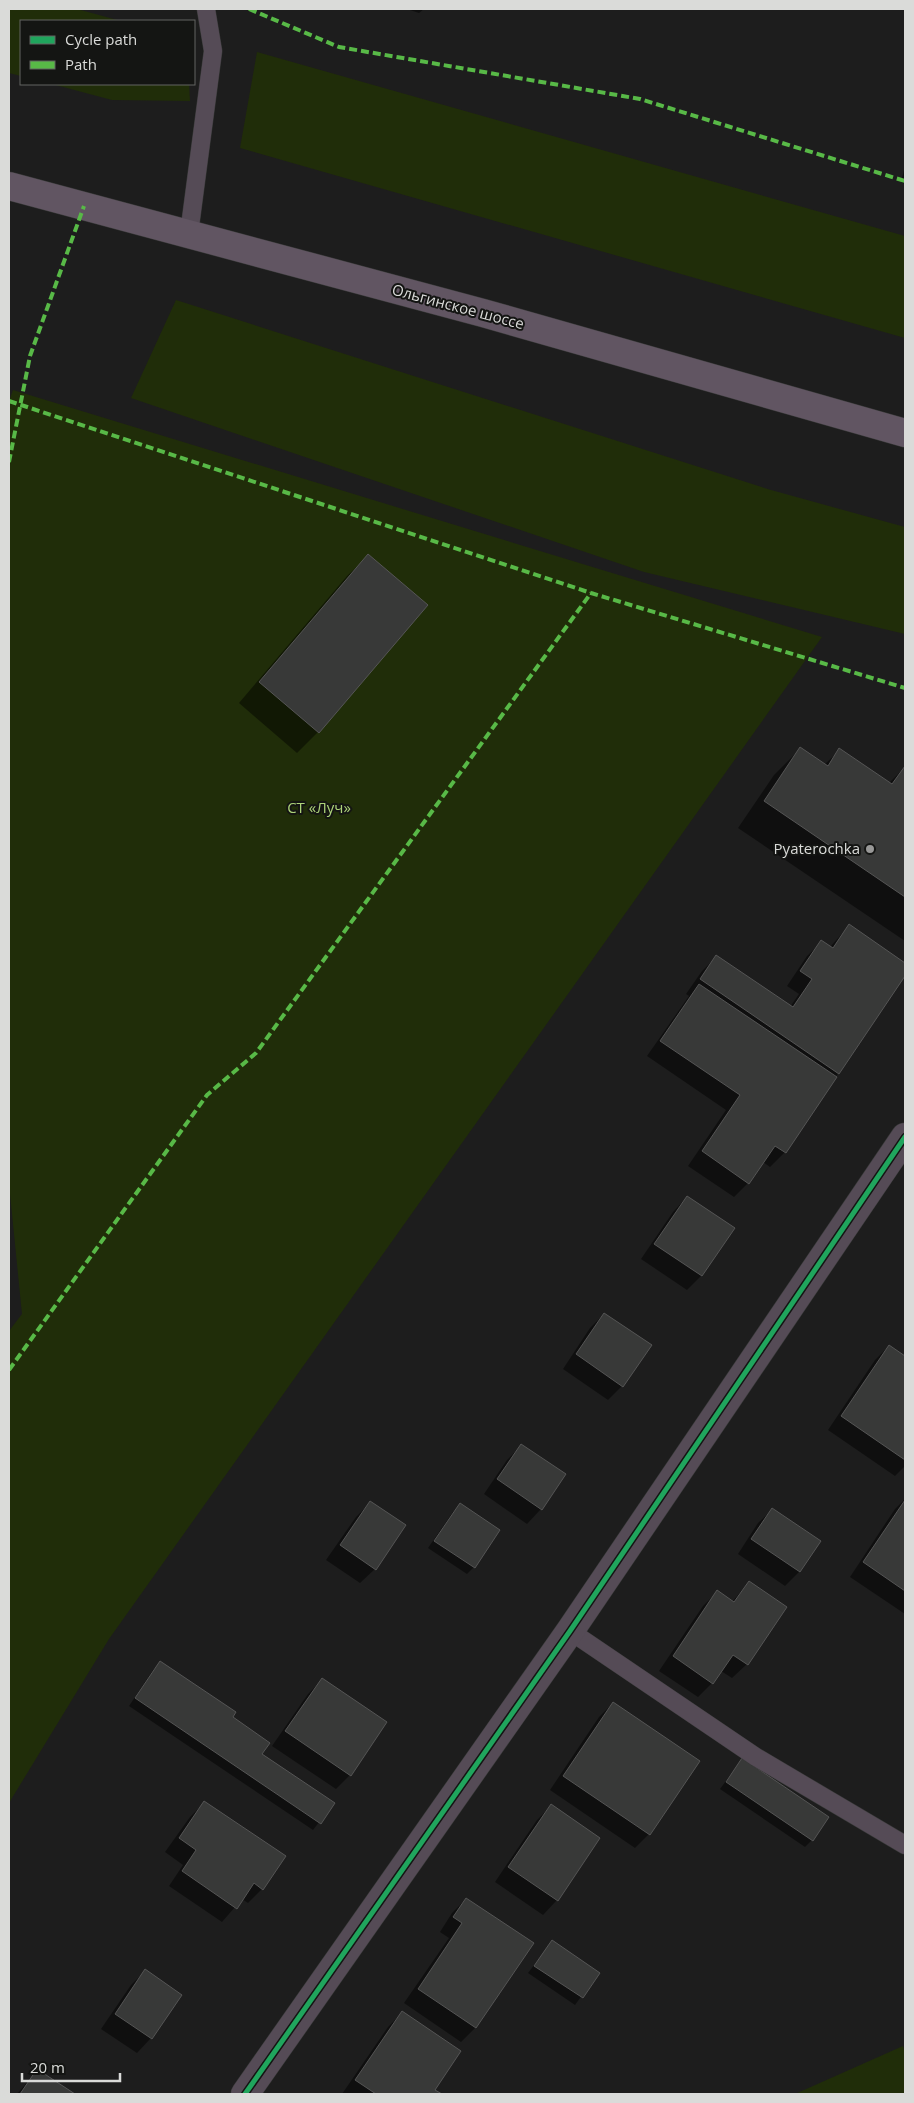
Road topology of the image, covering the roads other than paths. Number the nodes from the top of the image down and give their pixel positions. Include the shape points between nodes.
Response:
1 (206, 9) edge
2 (9, 186) edge
3 (189, 234) junction
4 (905, 432) edge
5 (905, 1137) edge
6 (570, 1631) junction
7 (905, 1846) edge
8 (245, 2094) edge

1 - 3 lane via 214,51
2 - 3 main road, Ольгинское шоссе
3 - 4 main road, Ольгинское шоссе
5 - 6 street
6 - 7 lane via 756,1757
6 - 8 street

